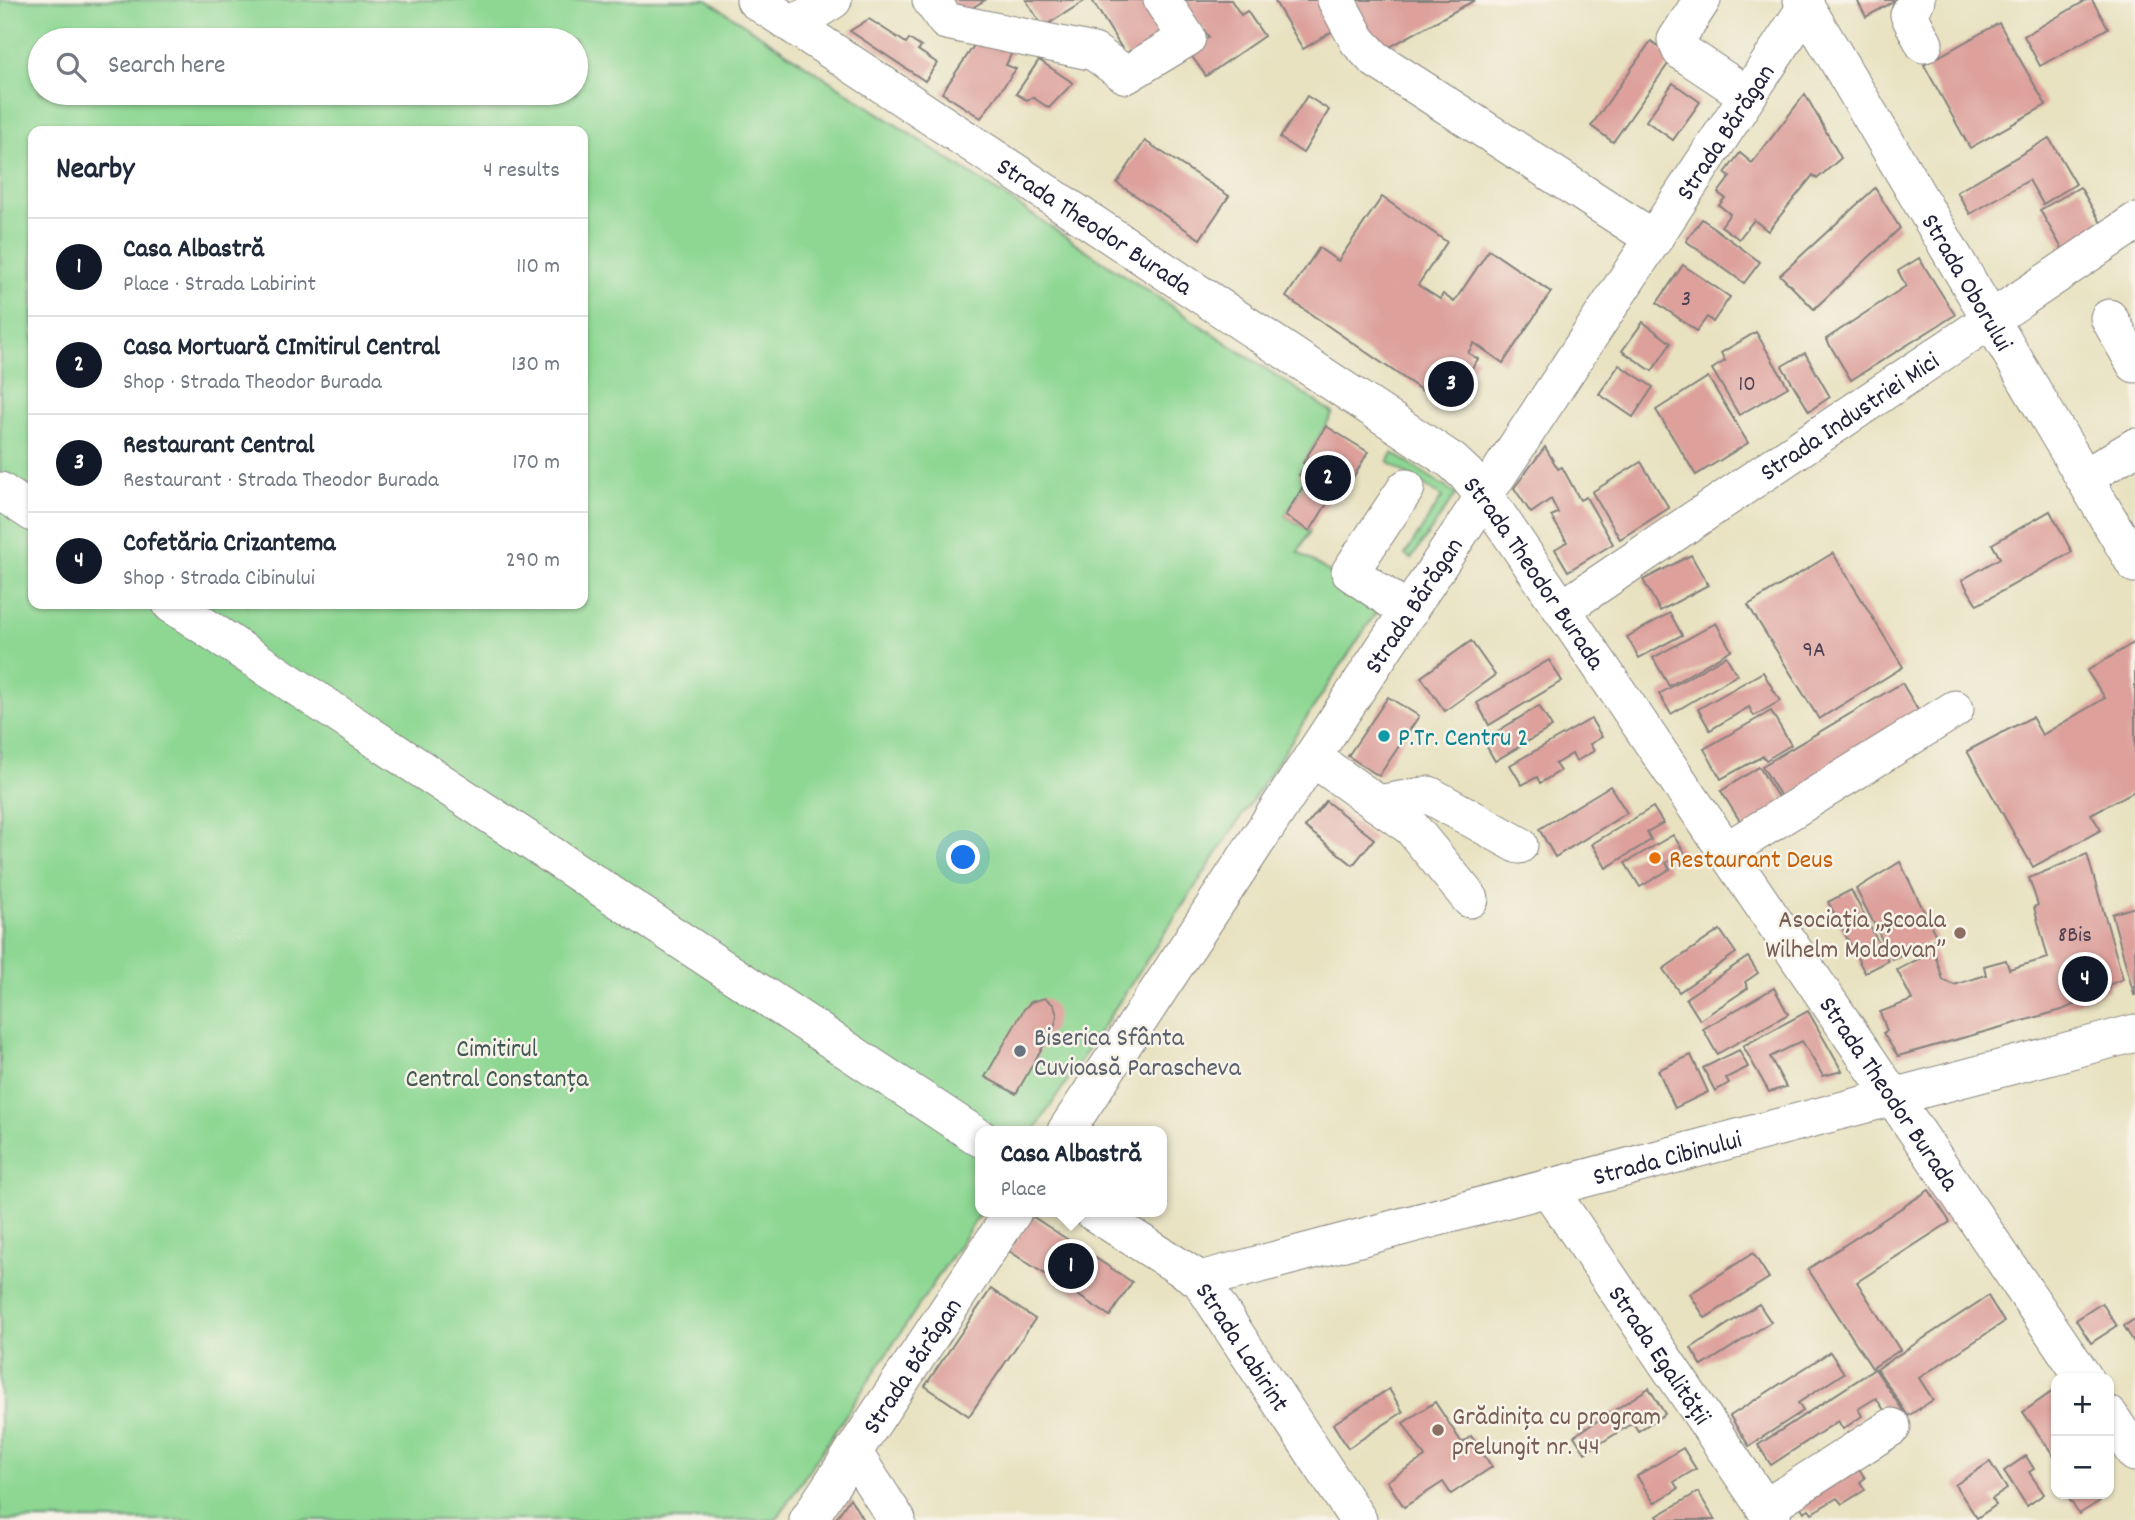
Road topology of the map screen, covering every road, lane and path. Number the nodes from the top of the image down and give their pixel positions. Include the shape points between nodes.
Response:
1 (755, 0) edge
2 (833, 0) edge
3 (931, 0) edge
4 (1162, 0) edge
5 (1336, 0) edge
6 (1702, 0) edge
7 (1916, 0) edge
8 (1804, 4) edge
9 (793, 25) junction
10 (1924, 44) dead end
11 (1747, 95) junction
12 (2135, 222) edge
13 (1654, 239) junction
14 (2109, 318) dead end
15 (1991, 319) junction
16 (2135, 364) edge
17 (2135, 447) edge
18 (2084, 478) junction
19 (1406, 488) dead end
20 (0, 491) edge
21 (1485, 497) junction
22 (28, 510) edge
23 (2135, 564) edge
24 (1562, 608) junction
25 (179, 609) edge
26 (1409, 612) junction
27 (1955, 709) dead end
28 (1313, 758) junction
29 (1378, 804) junction
30 (1519, 845) dead end
31 (1726, 850) junction
32 (1470, 899) dead end
33 (2135, 1033) edge
34 (1893, 1096) junction
35 (1069, 1126) edge
36 (975, 1135) edge
37 (1548, 1188) junction
38 (1010, 1217) edge
39 (1101, 1217) edge
40 (1200, 1280) junction
41 (2081, 1373) edge
42 (2114, 1422) edge
43 (1892, 1427) dead end
44 (853, 1452) junction
45 (2135, 1453) edge
46 (1769, 1514) edge
47 (808, 1520) edge
48 (897, 1520) edge
49 (1358, 1520) edge

1 - 9 street, Strada Theodor Burada
2 - 9 street
3 - 4 street via 946,21 1094,52 1126,75 1187,38
5 - 13 street via 1358,41 1375,60
6 - 11 street via 1676,40 1678,46
7 - 10 street via 1909,15
8 - 11 street, Strada Bărăgan
8 - 15 street, Strada Oborului
9 - 21 street, Strada Theodor Burada via 1452,461
11 - 13 street, Strada Bărăgan
12 - 15 street, Strada Industriei Mici
13 - 21 street, Strada Bărăgan
14 - 16 street
15 - 18 street, Strada Oborului
15 - 24 street, Strada Industriei Mici
17 - 18 street
18 - 23 street, Strada Oborului
19 - 26 street via 1350,572
20 - 22 street
21 - 24 street, Strada Theodor Burada
21 - 26 street, Strada Bărăgan
24 - 31 street, Strada Theodor Burada
25 - 36 street
26 - 28 street, Strada Bărăgan
27 - 31 street
28 - 29 street
28 - 35 street, Strada Bărăgan
29 - 30 street via 1429,795
29 - 32 street via 1411,827
31 - 34 street, Strada Theodor Burada
33 - 34 street, Strada Cibinului
34 - 37 street, Strada Cibinului
34 - 41 street, Strada Theodor Burada
37 - 40 street, Strada Cibinului
37 - 46 street, Strada Egalității
38 - 44 street, Strada Bărăgan
39 - 40 street, Strada Labirint
40 - 49 street, Strada Labirint
42 - 45 street
43 - 46 street
44 - 47 street, Strada Bărăgan
44 - 48 street

